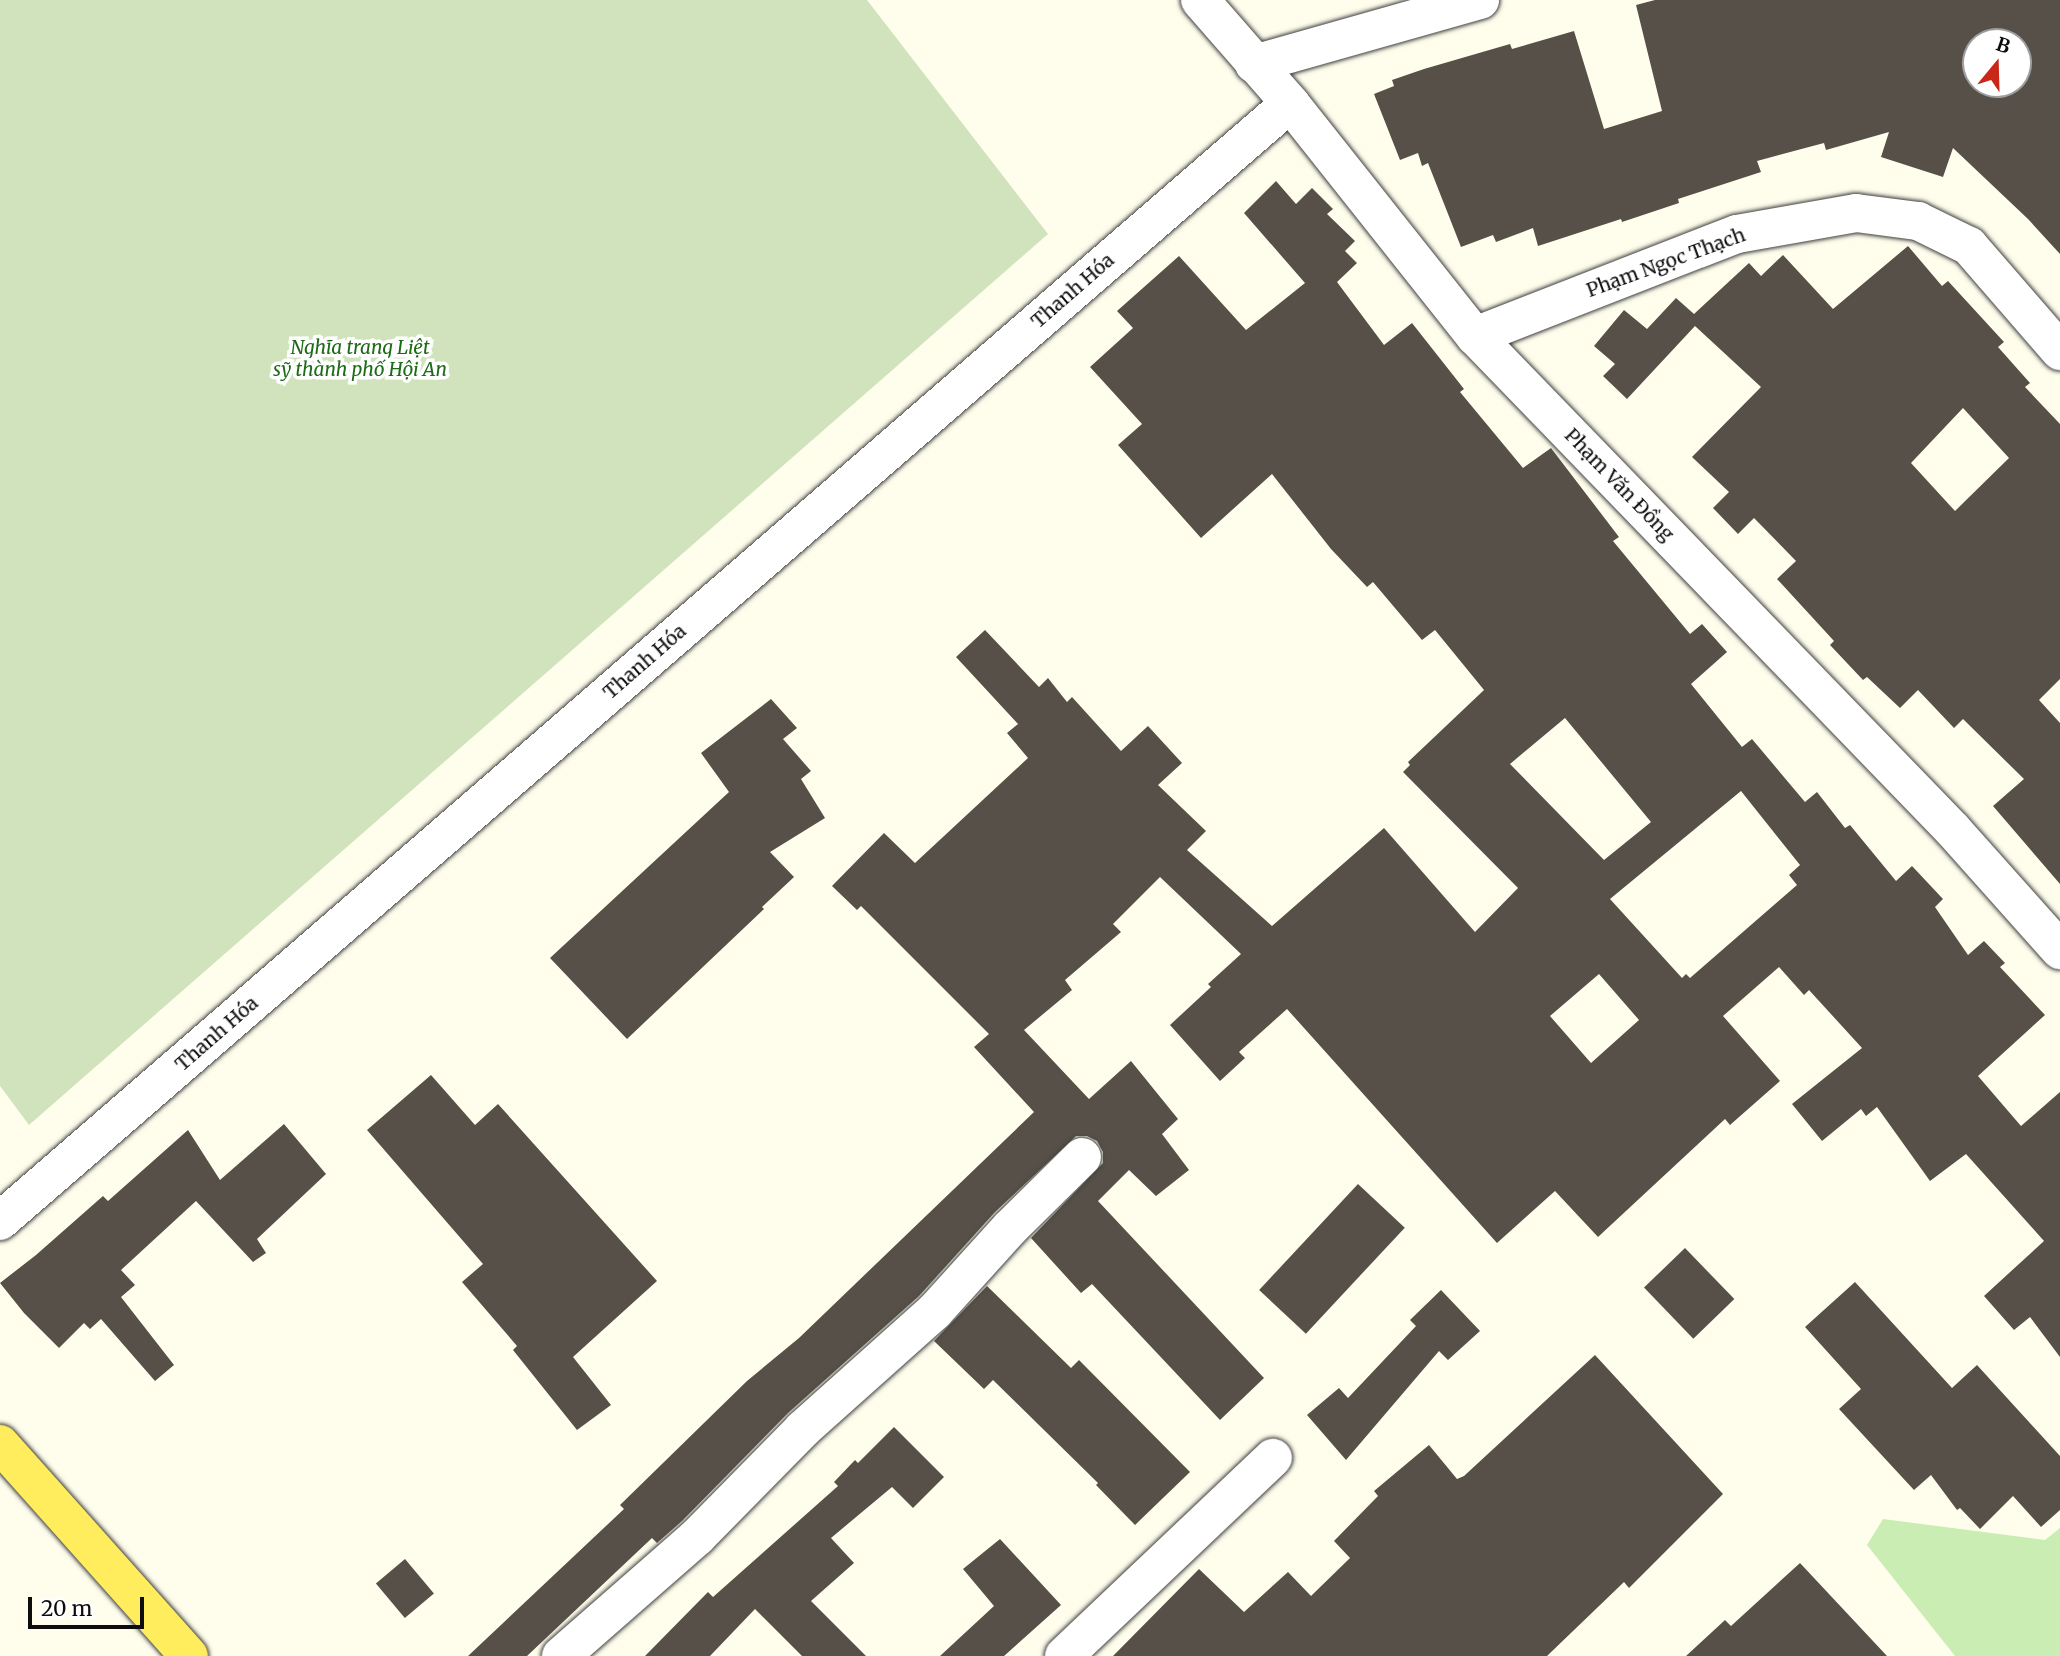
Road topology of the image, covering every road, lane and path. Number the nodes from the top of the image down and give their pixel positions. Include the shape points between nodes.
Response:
1 (1200, 0) edge
2 (1480, 0) edge
3 (1254, 64) junction
4 (1290, 103) junction
5 (1475, 336) junction
6 (2060, 351) edge
7 (2060, 950) edge
8 (1083, 1157) dead end
9 (0, 1222) edge
10 (0, 1444) edge
11 (1273, 1458) dead end
12 (189, 1656) edge
13 (561, 1656) edge
14 (1064, 1656) edge

1 - 3 street, Phạm Văn Đồng
2 - 3 street
3 - 4 street, Phạm Văn Đồng
4 - 5 street, Phạm Văn Đồng
4 - 9 street, Thanh Hóa
5 - 6 street, Phạm Ngọc Thạch via 1737,234 1856,213 1918,221 1969,246
5 - 7 street, Phạm Văn Đồng via 1953,830
8 - 13 street via 934,1312 803,1429 697,1537
10 - 12 main road
11 - 14 street

